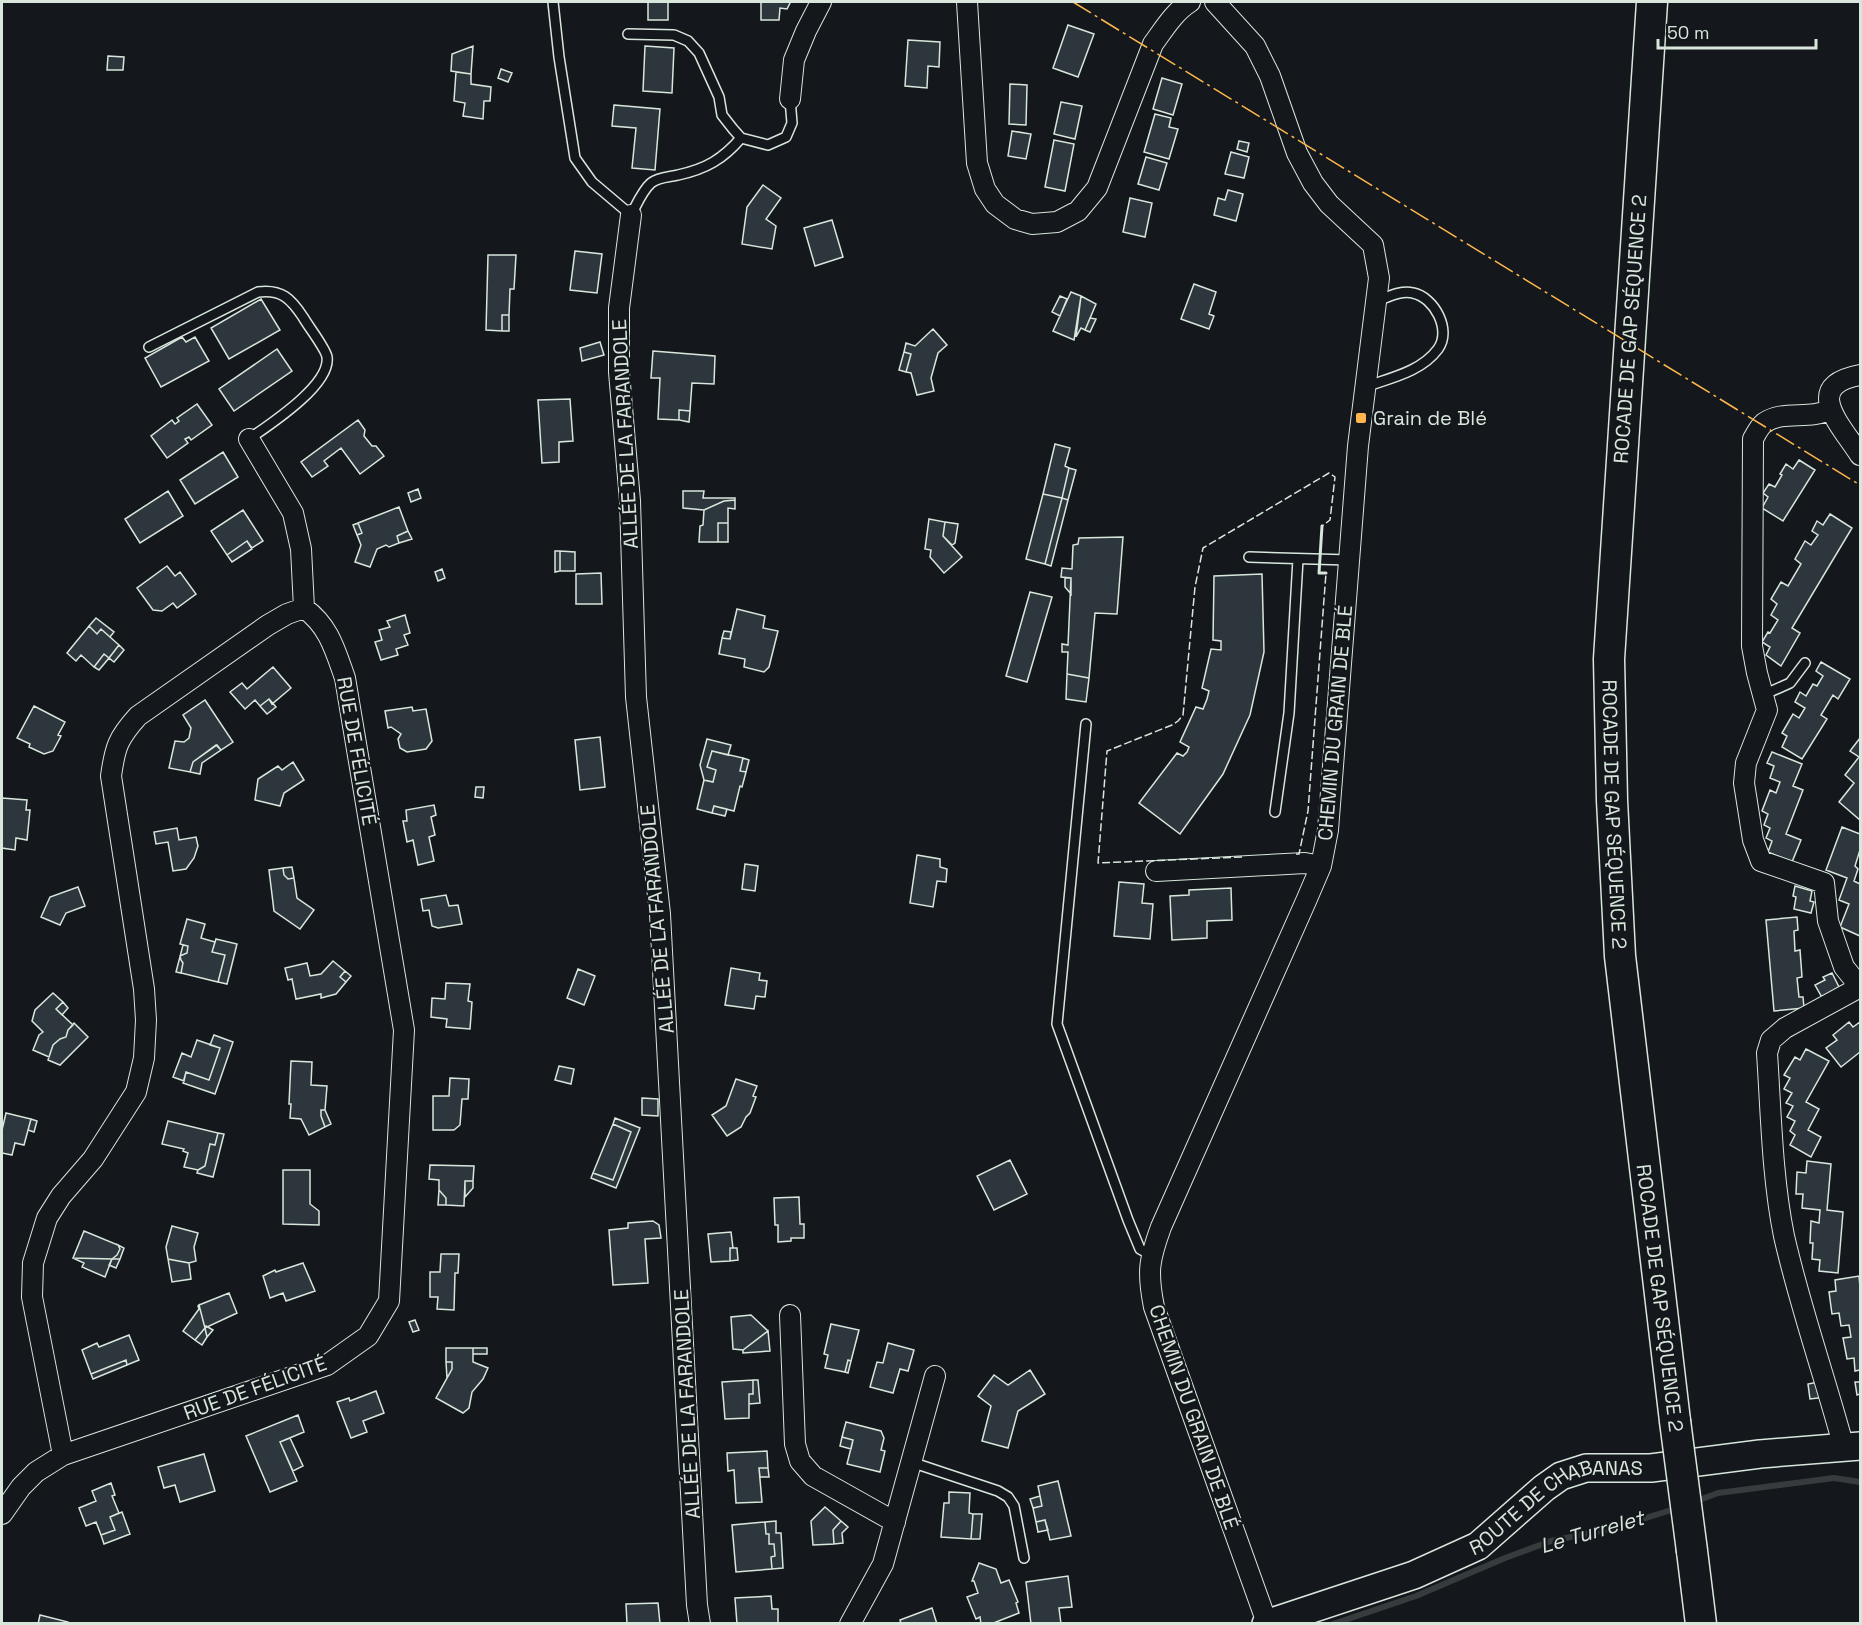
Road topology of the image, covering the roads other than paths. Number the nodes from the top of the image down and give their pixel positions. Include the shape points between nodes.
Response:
1 (553, 2) edge
2 (821, 2) edge
3 (968, 2) edge
4 (1190, 2) edge
5 (1215, 2) edge
6 (1652, 2) edge
7 (628, 34) dead end
8 (790, 99) joint
9 (741, 138) junction
10 (631, 215) junction
11 (1377, 301) junction
12 (149, 347) dead end
13 (1860, 375) edge
14 (1365, 387) junction
15 (1830, 409) junction
16 (249, 439) joint
17 (1860, 454) edge
18 (1249, 557) dead end
19 (1298, 559) junction
20 (1349, 560) junction
21 (304, 608) junction
22 (1805, 663) dead end
23 (1763, 695) junction
24 (1086, 724) dead end
25 (1275, 812) dead end
26 (1321, 866) junction
27 (1156, 871) dead end
28 (1860, 987) edge
29 (1151, 1255) junction
30 (790, 1315) dead end
31 (934, 1376) dead end
32 (1852, 1447) edge
33 (63, 1455) junction
34 (911, 1462) junction
35 (2, 1514) edge
36 (895, 1522) junction
37 (1024, 1557) dead end
38 (700, 1623) edge
39 (850, 1623) edge
40 (1266, 1623) edge
41 (1701, 1623) edge

1 - 10 lane via 575,158 592,182
2 - 8 street via 794,60
3 - 4 street via 977,163 985,189 995,204 1015,219 1032,224 1057,222 1078,211 1097,188 1153,44 1167,23
5 - 11 street, CHEMIN DU GRAIN DE BLÉ via 1255,46 1270,76 1296,153 1313,183 1329,204 1373,245 1379,278
6 - 41 main road, ROCADE DE GAP SÉQUENCE 2, bridge via 1609,659 1612,800 1620,956
7 - 9 lane via 674,35 688,41 699,53 719,97 722,115
8 - 9 lane via 792,123 786,137 768,145
9 - 10 lane via 712,165 651,183
10 - 38 street, ALLÉE DE LA FARANDOLE via 619,308 619,372 630,501 636,697 660,914
11 - 14 street, CHEMIN DU GRAIN DE BLÉ
11 - 14 lane via 1399,293 1419,295 1441,321 1443,337 1425,363
12 - 16 lane via 258,292 282,294 296,306 327,356 326,367 303,398
13 - 15 street via 1834,385 1829,392
14 - 20 street, CHEMIN DU GRAIN DE BLÉ
15 - 17 street
15 - 23 street via 1820,415 1779,416 1762,424 1753,439 1752,646
16 - 21 street via 293,513 301,549
18 - 19 lane
19 - 20 lane
19 - 25 lane via 1289,713
20 - 26 street, CHEMIN DU GRAIN DE BLÉ via 1328,830
21 - 33 street via 268,625 138,716 114,751 111,776 144,989 144,1058 136,1092 93,1159 47,1218 33,1263 32,1297
21 - 33 street, RUE DE FÉLICITÉ via 318,618 331,640 345,678 404,1030 388,1301 368,1336 327,1365
22 - 23 lane via 1790,683
23 - 28 street via 1767,710 1746,763 1744,783 1753,840 1761,861 1824,884 1828,921 1844,968
24 - 29 lane via 1057,1024 1128,1220 1140,1249
26 - 27 street via 1305,863
26 - 29 street, CHEMIN DU GRAIN DE BLÉ
28 - 32 street via 1785,1028 1772,1040 1767,1053 1784,1234 1799,1296
29 - 40 street, CHEMIN DU GRAIN DE BLÉ via 1149,1283 1154,1307
30 - 36 street via 795,1444 800,1461 813,1476
31 - 34 street
32 - 40 street, ROUTE DE CHABANAS via 1651,1468 1586,1468 1561,1476 1544,1488 1478,1546 1414,1575
33 - 35 street, RUE DE FÉLICITÉ via 36,1472
34 - 36 street
34 - 37 lane via 1008,1497 1014,1506
36 - 39 street via 883,1564

